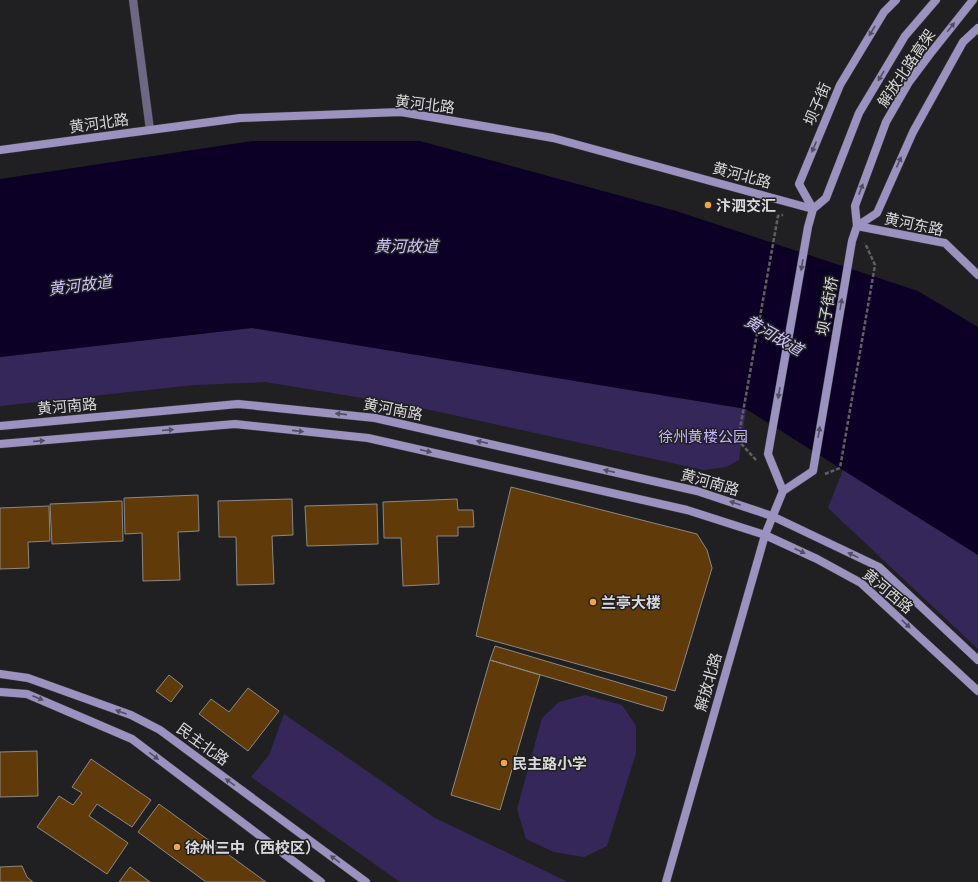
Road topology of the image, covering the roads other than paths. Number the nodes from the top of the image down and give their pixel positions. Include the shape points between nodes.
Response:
1 (133, 0) edge
2 (896, 0) edge
3 (936, 0) edge
4 (973, 0) edge
5 (978, 28) edge
6 (150, 130) junction
7 (0, 150) edge
8 (813, 209) junction
9 (857, 226) junction
10 (978, 275) edge
11 (0, 426) edge
12 (0, 444) edge
13 (783, 491) junction
14 (772, 516) junction
15 (765, 535) junction
16 (978, 660) edge
17 (0, 674) edge
18 (978, 690) edge
19 (0, 692) edge
20 (321, 882) edge
21 (366, 882) edge
22 (666, 882) edge

1 - 6 street
2 -> 8 main road, 坝子街 via 884,12 840,85 799,184
3 -> 8 main road, 解放北路高架 via 905,36 859,113 826,198
9 -> 4 main road, 解放北路高架 via 855,206 886,122 909,82
9 -> 5 main road via 876,213 916,125 963,42
6 - 7 main road, 黄河北路
6 - 8 main road, 黄河北路 via 240,118 401,112 553,138
8 -> 13 main road via 768,454
9 - 10 main road, 黄河东路 via 945,243
13 -> 9 main road, 坝子街桥 via 813,471 852,241
14 -> 11 main road, 黄河南路 via 697,491 375,418 238,404
12 -> 15 main road via 236,424 368,438 687,510
13 - 14 main road, 解放北路
14 - 15 main road, 解放北路
16 -> 14 main road, 黄河西路 via 878,567
15 -> 18 main road, 黄河西路 via 861,583
15 - 22 main road, 解放北路
21 -> 17 main road, 民主北路 via 160,730 130,715 28,678
19 -> 20 main road via 27,694 132,739

